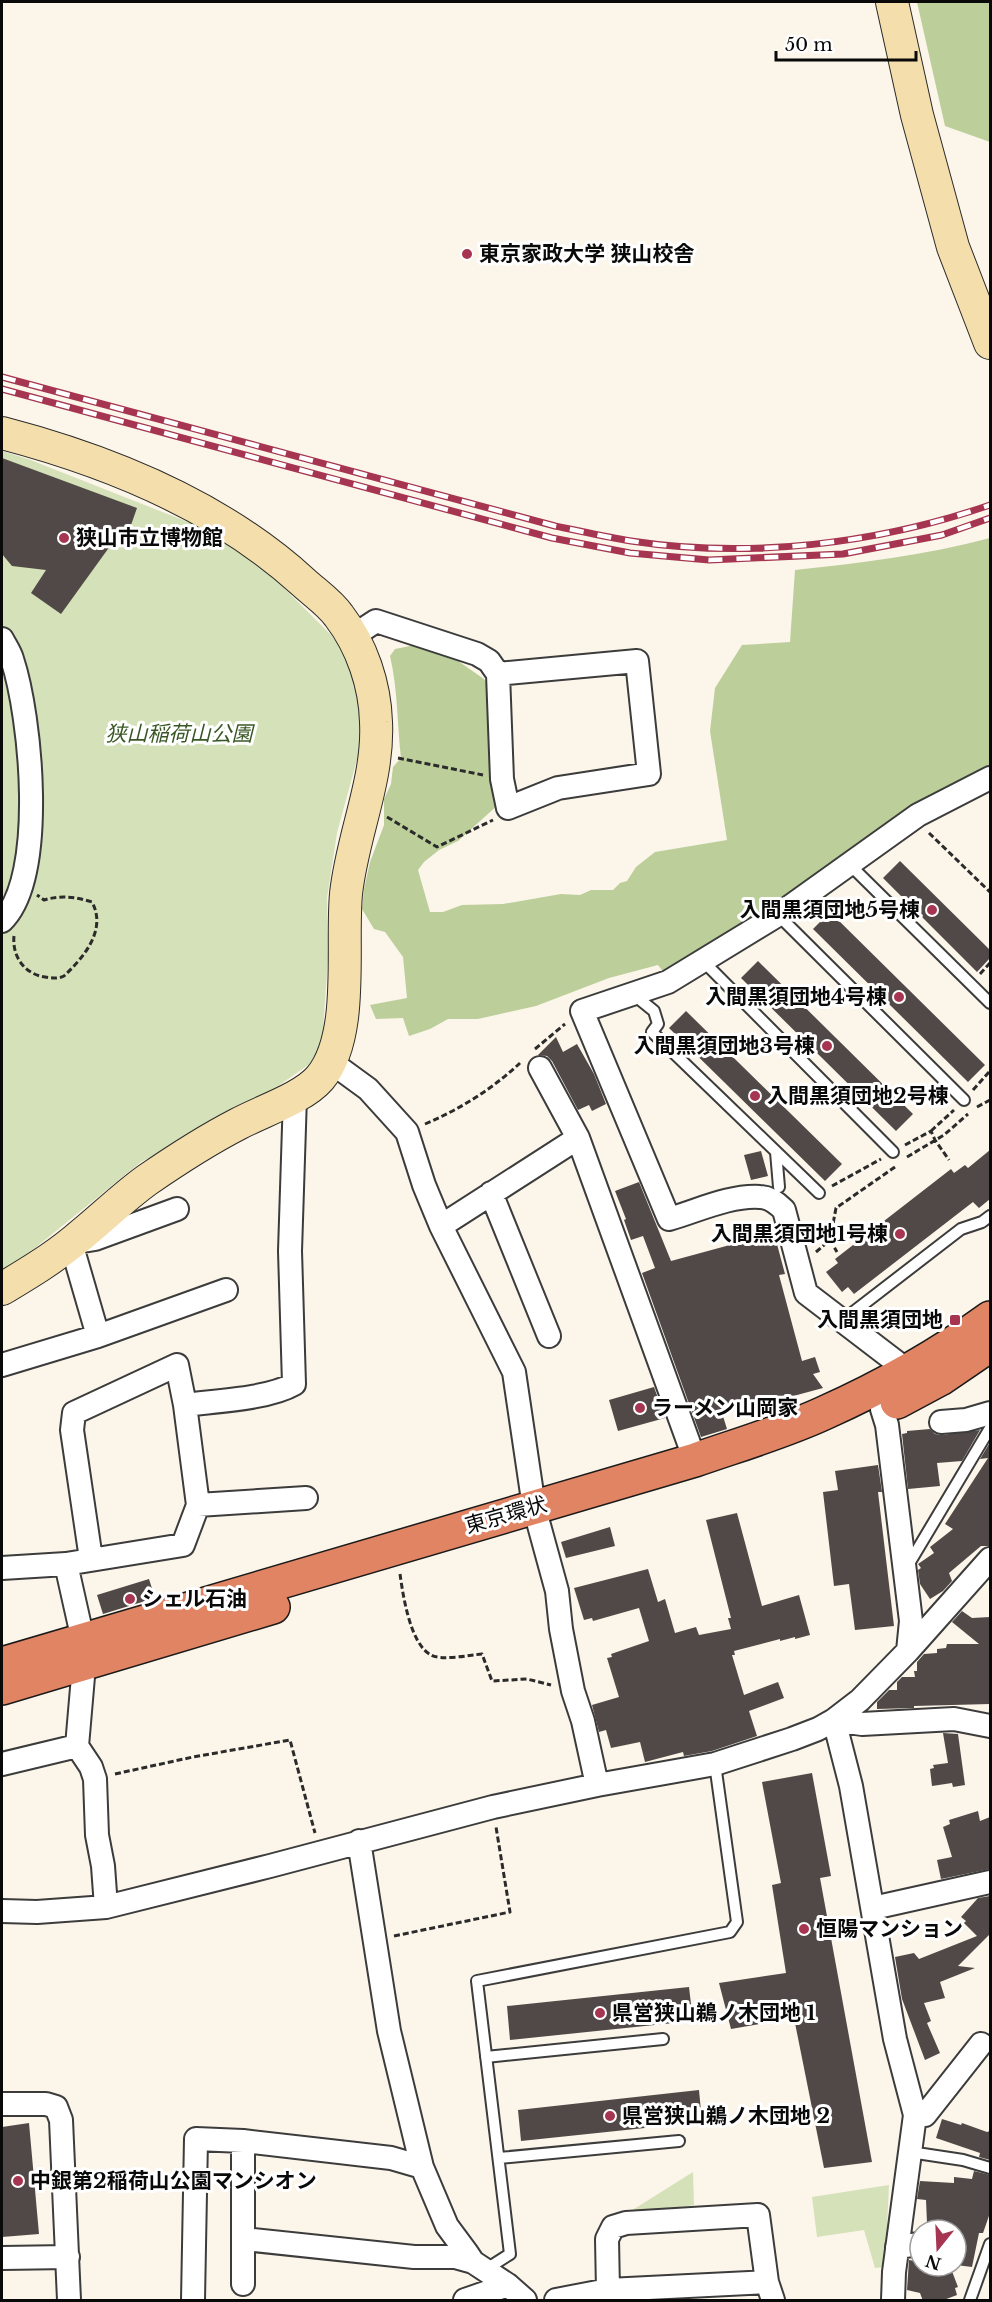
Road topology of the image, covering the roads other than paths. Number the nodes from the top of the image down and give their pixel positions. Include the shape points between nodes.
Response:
1 (892, 2) edge
2 (990, 343) edge
3 (2, 433) edge
4 (353, 636) junction
5 (2, 639) edge
6 (498, 674) junction
7 (986, 785) edge
8 (850, 865) junction
9 (777, 915) junction
10 (5, 917) edge
11 (703, 961) junction
12 (633, 994) junction
13 (990, 1003) edge
14 (532, 1060) road end
15 (331, 1062) junction
16 (295, 1096) junction
17 (964, 1100) dead end
18 (578, 1138) junction
19 (776, 1152) junction
20 (893, 1152) road end
21 (779, 1187) dead end
22 (819, 1193) road end
23 (491, 1194) junction
24 (177, 1209) dead end
25 (990, 1216) edge
26 (441, 1226) junction
27 (71, 1243) junction
28 (2, 1289) edge
29 (226, 1290) dead end
30 (990, 1318) edge
31 (843, 1320) junction
32 (98, 1336) junction
33 (549, 1336) dead end
34 (990, 1345) edge
35 (2, 1365) edge
36 (908, 1371) junction
37 (185, 1405) junction
38 (882, 1409) junction
39 (990, 1413) edge
40 (941, 1422) dead end
41 (990, 1428) edge
42 (695, 1460) junction
43 (306, 1498) dead end
44 (198, 1505) junction
45 (536, 1517) junction
46 (91, 1559) junction
47 (990, 1559) edge
48 (66, 1564) junction
49 (2, 1568) edge
50 (905, 1571) junction
51 (908, 1651) junction
52 (83, 1652) junction
53 (2, 1664) edge
54 (2, 1688) edge
55 (834, 1719) junction
56 (990, 1726) edge
57 (77, 1746) junction
58 (2, 1764) edge
59 (715, 1764) junction
60 (597, 1785) junction
61 (359, 1841) junction
62 (990, 1882) edge
63 (106, 1907) junction
64 (873, 1908) junction
65 (2, 1911) edge
66 (663, 2039) dead end
67 (981, 2044) dead end
68 (486, 2057) junction
69 (2, 2104) edge
70 (915, 2115) junction
71 (243, 2141) junction
72 (680, 2141) dead end
73 (910, 2152) junction
74 (499, 2158) junction
75 (422, 2167) junction
76 (990, 2168) edge
77 (244, 2239) junction
78 (990, 2244) edge
79 (908, 2246) edge
80 (897, 2247) junction
81 (68, 2256) junction
82 (2, 2258) edge
83 (479, 2266) junction
84 (243, 2284) dead end
85 (508, 2285) junction
86 (608, 2290) junction
87 (770, 2291) edge
88 (894, 2296) edge
89 (193, 2300) edge
90 (69, 2301) edge
91 (465, 2301) edge
92 (525, 2301) edge
93 (556, 2301) edge
94 (970, 2301) edge

1 - 2 street via 953,248
3 - 4 street via 110,469 183,499 221,520 274,556 338,613
4 - 6 street via 376,621 477,654 489,661
4 - 15 street via 370,678 376,753 350,865 341,1027
5 - 10 street via 12,658 25,716 31,773 23,884
6 - 6 street via 637,661 649,774 558,788 508,808 502,779
7 - 8 street via 918,815
8 - 9 street
8 - 13 lane
9 - 11 street
9 - 17 lane
11 - 12 street via 668,982
11 - 20 lane
12 - 19 lane via 654,1011 658,1024 652,1032
12 - 31 street via 582,1011 669,1219 732,1200 762,1197 778,1203 784,1210 806,1293
14 - 18 street
15 - 16 street via 318,1081
15 - 26 street via 368,1089 407,1132
16 - 27 street via 236,1125 146,1181
16 - 37 street via 290,1251 294,1384 245,1397
18 - 23 street
18 - 42 street
19 - 21 lane
19 - 22 lane
23 - 26 street
23 - 33 street
24 - 27 street via 95,1239
25 - 31 lane via 961,1229
26 - 45 street via 514,1372
27 - 28 street
27 - 32 street
29 - 32 street
30 - 36 highway, 東京環状
31 - 36 street
32 - 35 street
34 - 38 highway, 東京環状 via 940,1379
36 - 42 highway, 東京環状 via 822,1414
37 - 44 street
37 - 46 street via 177,1365 74,1413 72,1430
38 - 45 highway, 東京環状 via 727,1471
38 - 50 street
39 - 40 street
41 - 50 lane
42 - 45 highway, 東京環状
43 - 44 street
44 - 46 street via 183,1545
45 - 52 highway, 東京環状
45 - 52 highway, 東京環状 via 399,1569
45 - 60 street via 557,1591 573,1690
46 - 48 street
47 - 51 street
48 - 49 street
48 - 52 street
50 - 51 street via 911,1621
51 - 55 street via 860,1700
52 - 53 highway, 東京環状
52 - 54 highway, 東京環状
52 - 57 street
55 - 56 street via 862,1724 954,1719
55 - 59 street via 792,1739
55 - 64 street via 851,1786
57 - 58 street
57 - 63 street via 95,1779
59 - 60 street
59 - 68 lane via 737,1922 730,1932 477,1981
60 - 61 street
61 - 63 street
61 - 75 street via 389,2031
62 - 64 street
63 - 65 street
64 - 70 street via 895,2039
66 - 68 lane
67 - 70 street via 925,2115
68 - 74 lane
69 - 81 street via 56,2107 61,2120
70 - 73 street
71 - 75 street via 390,2158
71 - 77 street
71 - 89 street via 196,2139
72 - 74 lane
73 - 76 lane
73 - 80 street
74 - 83 lane via 510,2254
75 - 83 street via 447,2226
77 - 83 street via 414,2257 455,2257
77 - 84 street
78 - 94 lane
79 - 80 street
80 - 88 street
81 - 82 street
81 - 90 street
83 - 85 street
85 - 91 street
85 - 92 street
86 - 87 street
86 - 87 street via 607,2239 613,2227 758,2215
86 - 93 street

